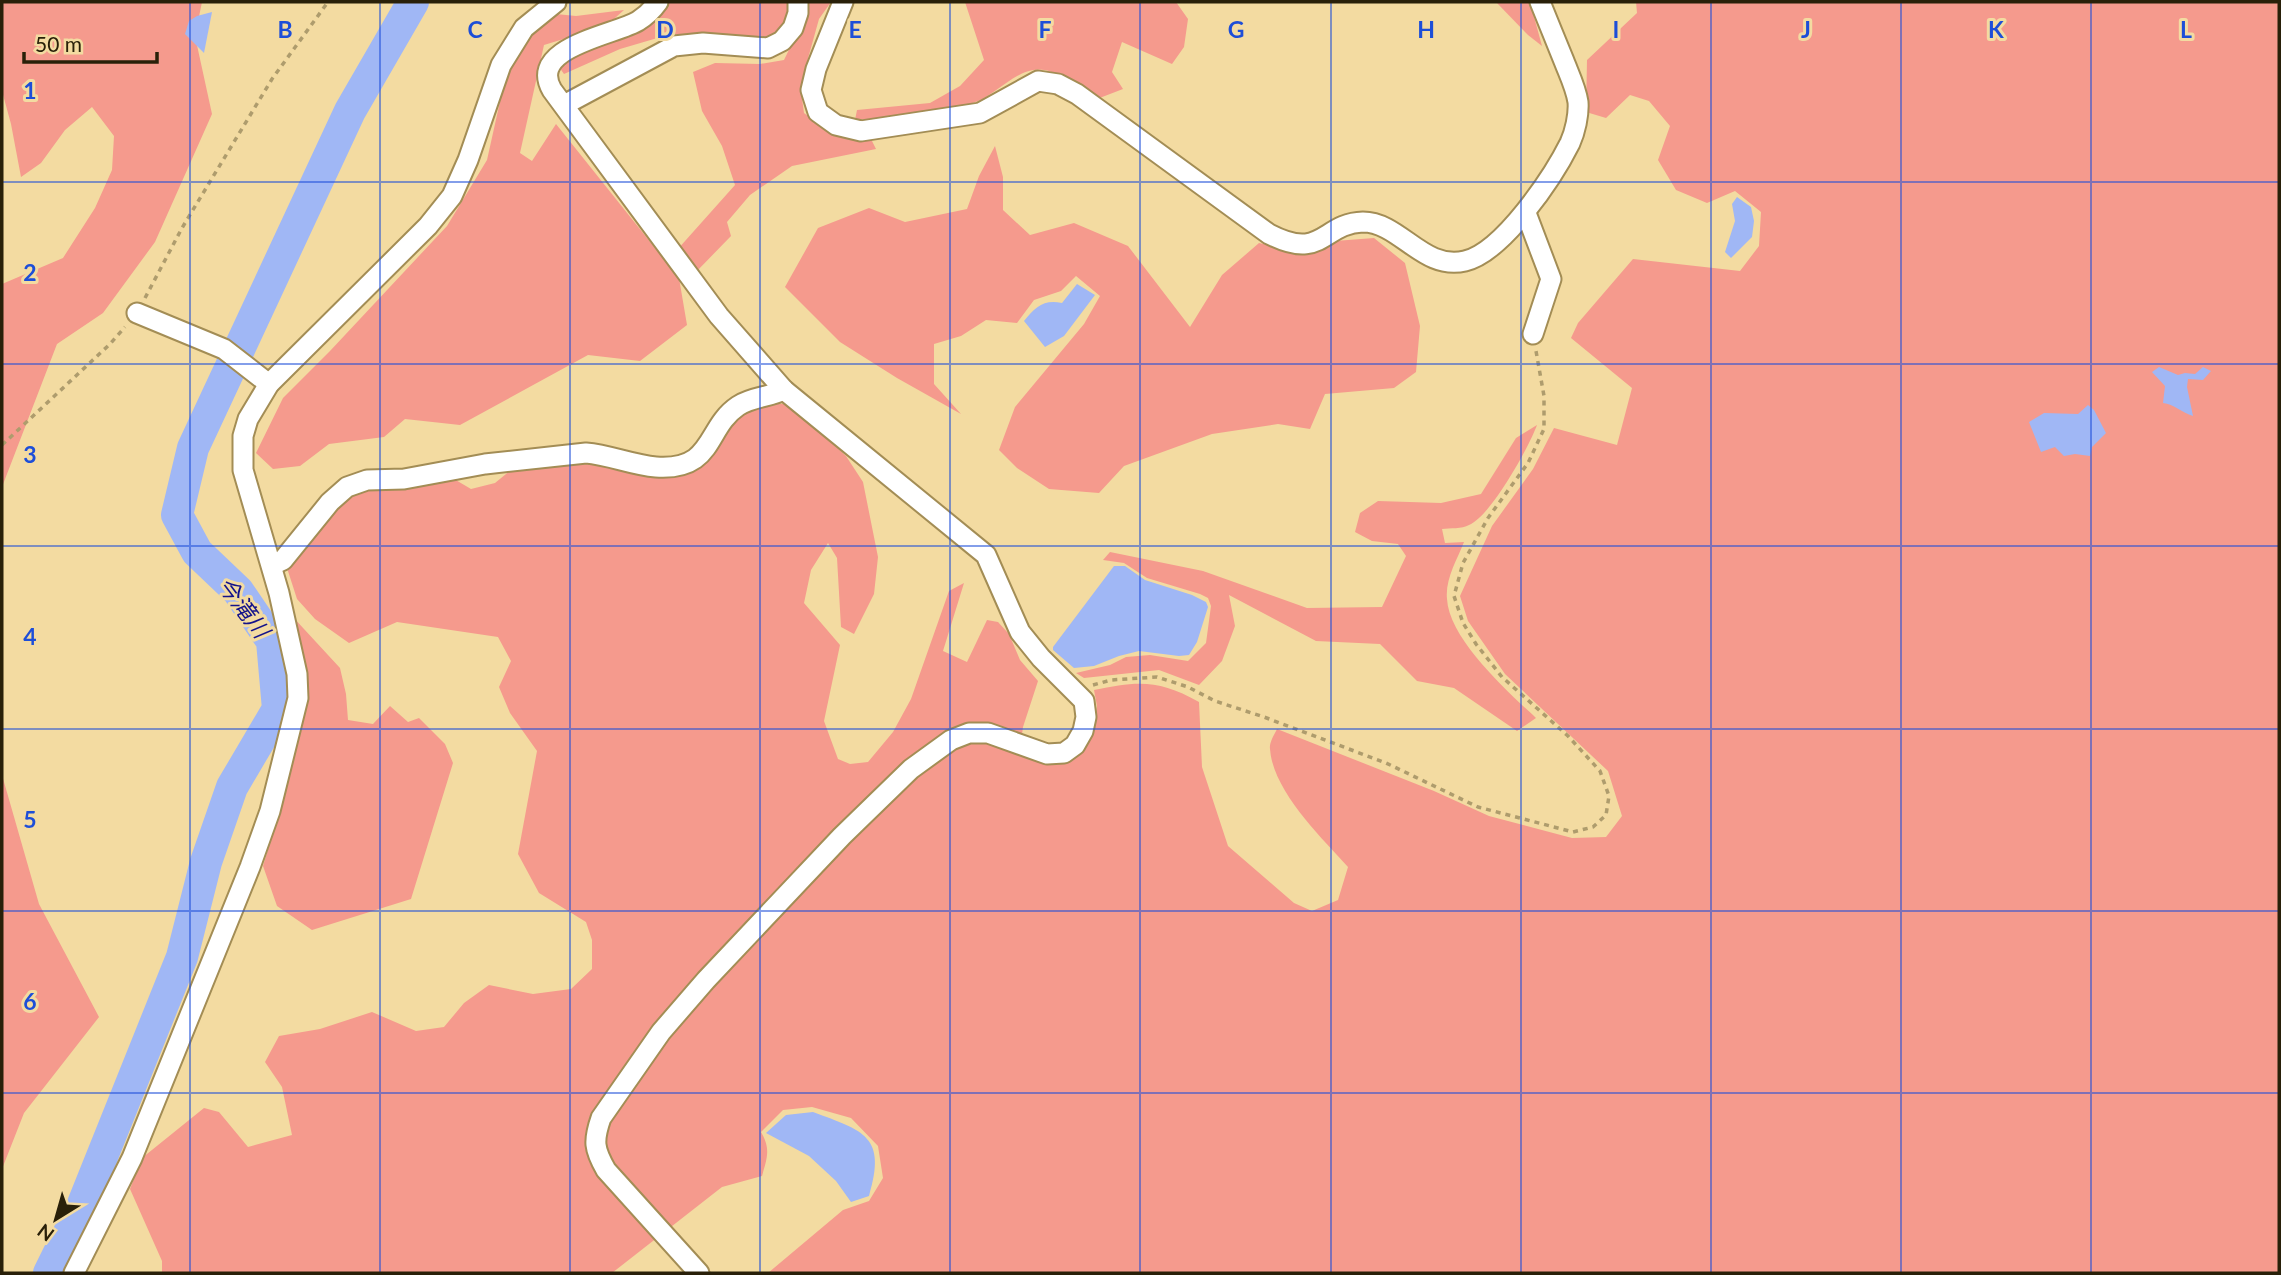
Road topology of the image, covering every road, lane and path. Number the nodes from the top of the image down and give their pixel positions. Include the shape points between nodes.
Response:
1 (328, 2) edge
2 (556, 2) edge
3 (658, 2) edge
4 (799, 2) edge
5 (842, 2) edge
6 (1540, 2) edge
7 (564, 105) junction
8 (1526, 213) junction
9 (137, 313) junction
10 (1533, 334) joint
11 (262, 379) junction
12 (784, 390) junction
13 (2, 445) edge
14 (272, 565) junction
15 (1074, 689) junction
16 (74, 1273) edge
17 (699, 1273) edge

1 - 9 path via 265,90
2 - 11 street via 524,28 501,65 452,196 428,226
3 - 7 street via 638,21 557,57 547,82
4 - 7 street via 793,28 768,48 703,43 674,46
5 - 8 street via 811,90 818,113 836,125 861,131 980,113 1038,81 1077,94 1283,242 1307,245 1347,225 1364,222 1383,227 1440,261 1466,261 1492,247
6 - 8 street via 1578,100 1570,142
7 - 12 street via 719,316
8 - 10 street via 1551,279
9 - 11 street via 224,349
9 - 13 path
10 - 15 path via 1544,396 1544,429 1528,463 1469,552 1454,596 1463,623 1502,677 1568,736 1600,772 1609,796 1606,815 1592,827 1573,832 1478,807 1385,763 1157,677 1111,680
11 - 14 street via 243,436 243,470
12 - 14 street via 739,404 706,449 692,461 674,466 656,467 586,453 404,479 367,480 347,487 330,502 283,559
12 - 15 street via 986,555 1020,632
14 - 16 street via 297,674 298,698 270,811 132,1158
15 - 17 street via 1084,701 1086,717 1075,745 1064,753 1047,754 988,733 969,733 951,740 911,769 706,980 661,1032 601,1118 596,1152 606,1170

